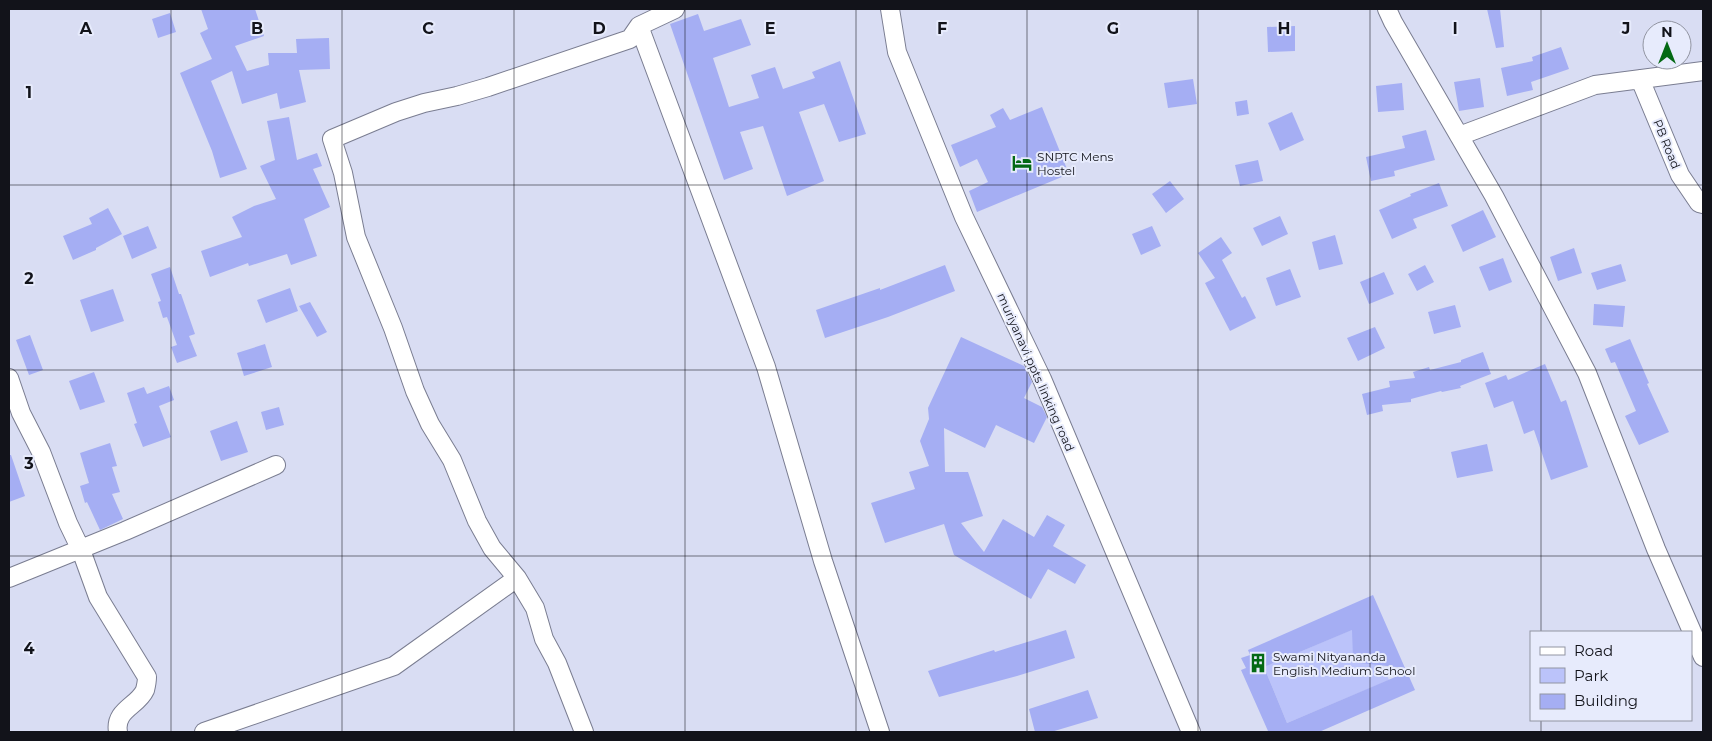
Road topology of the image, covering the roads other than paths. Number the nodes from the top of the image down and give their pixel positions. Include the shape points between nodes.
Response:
1 (675, 9) edge
2 (890, 9) edge
3 (1387, 9) edge
4 (639, 26) junction
5 (1703, 71) edge
6 (1640, 79) junction
7 (1459, 136) junction
8 (1703, 204) edge
9 (9, 378) edge
10 (276, 465) dead end
11 (81, 550) junction
12 (9, 578) edge
13 (517, 578) junction
14 (1691, 631) edge
15 (1692, 632) edge
16 (1703, 658) edge
17 (118, 732) edge
18 (204, 732) edge
19 (584, 732) edge
20 (880, 732) edge
21 (1191, 732) edge

1 - 4 street
2 - 21 street, muriyanavi ppts linking road via 898,52 964,217 1042,379
3 - 7 street
4 - 13 street via 630,39 480,89 424,102 332,140 343,173 356,237 415,391 452,460 477,521 492,548
4 - 20 street via 766,367 823,561
5 - 6 street
6 - 7 street via 1595,84
6 - 8 street, PB Road via 1680,175 1699,203
7 - 14 street via 1587,373
9 - 11 street
10 - 11 street
11 - 12 street
11 - 17 street via 98,597 147,678 145,690 122,713
13 - 18 street via 394,666
13 - 19 street via 535,608 544,639
15 - 16 street

